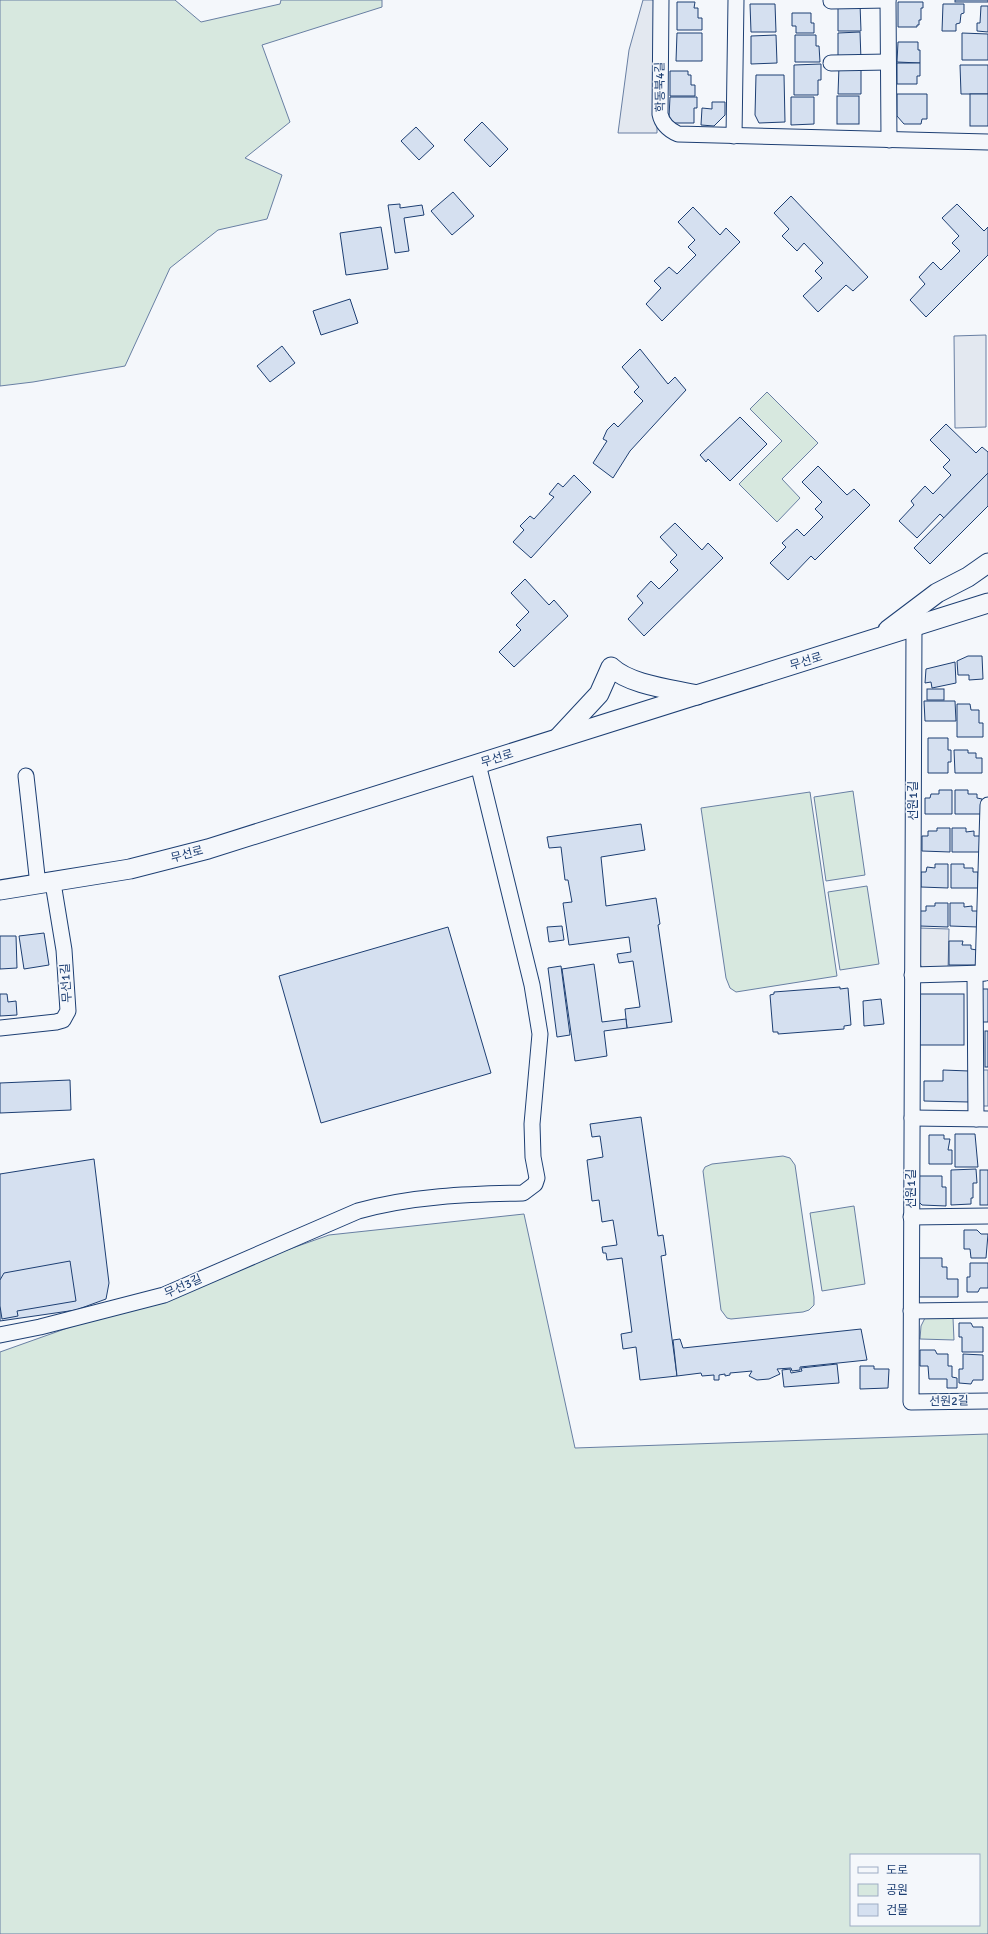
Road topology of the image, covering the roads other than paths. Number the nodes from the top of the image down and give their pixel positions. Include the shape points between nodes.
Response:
1 (661, 0) edge
2 (736, 0) edge
3 (888, 0) edge
4 (831, 1) dead end
5 (888, 62) junction
6 (831, 63) dead end
7 (734, 136) junction
8 (889, 140) junction
9 (988, 142) edge
10 (988, 563) edge
11 (988, 603) edge
12 (914, 627) junction
13 (877, 638) junction
14 (697, 695) junction
15 (557, 739) junction
16 (478, 764) junction
17 (26, 776) dead end
18 (988, 805) edge
19 (46, 884) junction
20 (0, 890) edge
21 (982, 973) edge
22 (912, 975) junction
23 (0, 1028) edge
24 (912, 1118) junction
25 (982, 1119) edge
26 (911, 1216) junction
27 (988, 1216) edge
28 (988, 1310) edge
29 (911, 1311) junction
30 (0, 1335) edge
31 (988, 1401) edge
32 (911, 1402) joint

1 - 7 street, 학동북4길 via 661,119 669,129 678,134
2 - 7 street
3 - 4 street
3 - 5 street
5 - 6 street
5 - 8 street
7 - 8 street, 학동북4길
8 - 9 street, 학동북4길
10 - 13 street via 937,593
11 - 12 street, 무선로
12 - 13 street, 무선로
12 - 22 street, 선원1길
13 - 14 street, 무선로
14 - 15 street, 무선로
14 - 15 street via 630,679 611,667 599,694
15 - 16 street, 무선로
16 - 19 street, 무선로 via 208,849 130,869
16 - 30 street, 무선3길 via 532,985 540,1034 532,1124 533,1157 537,1178 535,1184 523,1193 421,1198 382,1204 358,1211 149,1300
17 - 19 street, 무선1길
18 - 21 street
19 - 20 street, 무선로
19 - 23 street, 무선1길 via 64,950 68,1011 63,1020 56,1022
21 - 22 street
21 - 25 street
22 - 24 street, 선원1길
24 - 25 street
24 - 26 street, 선원1길
26 - 27 street
26 - 29 street, 선원1길
28 - 29 street
29 - 32 street, 선원1길
31 - 32 street, 선원2길

